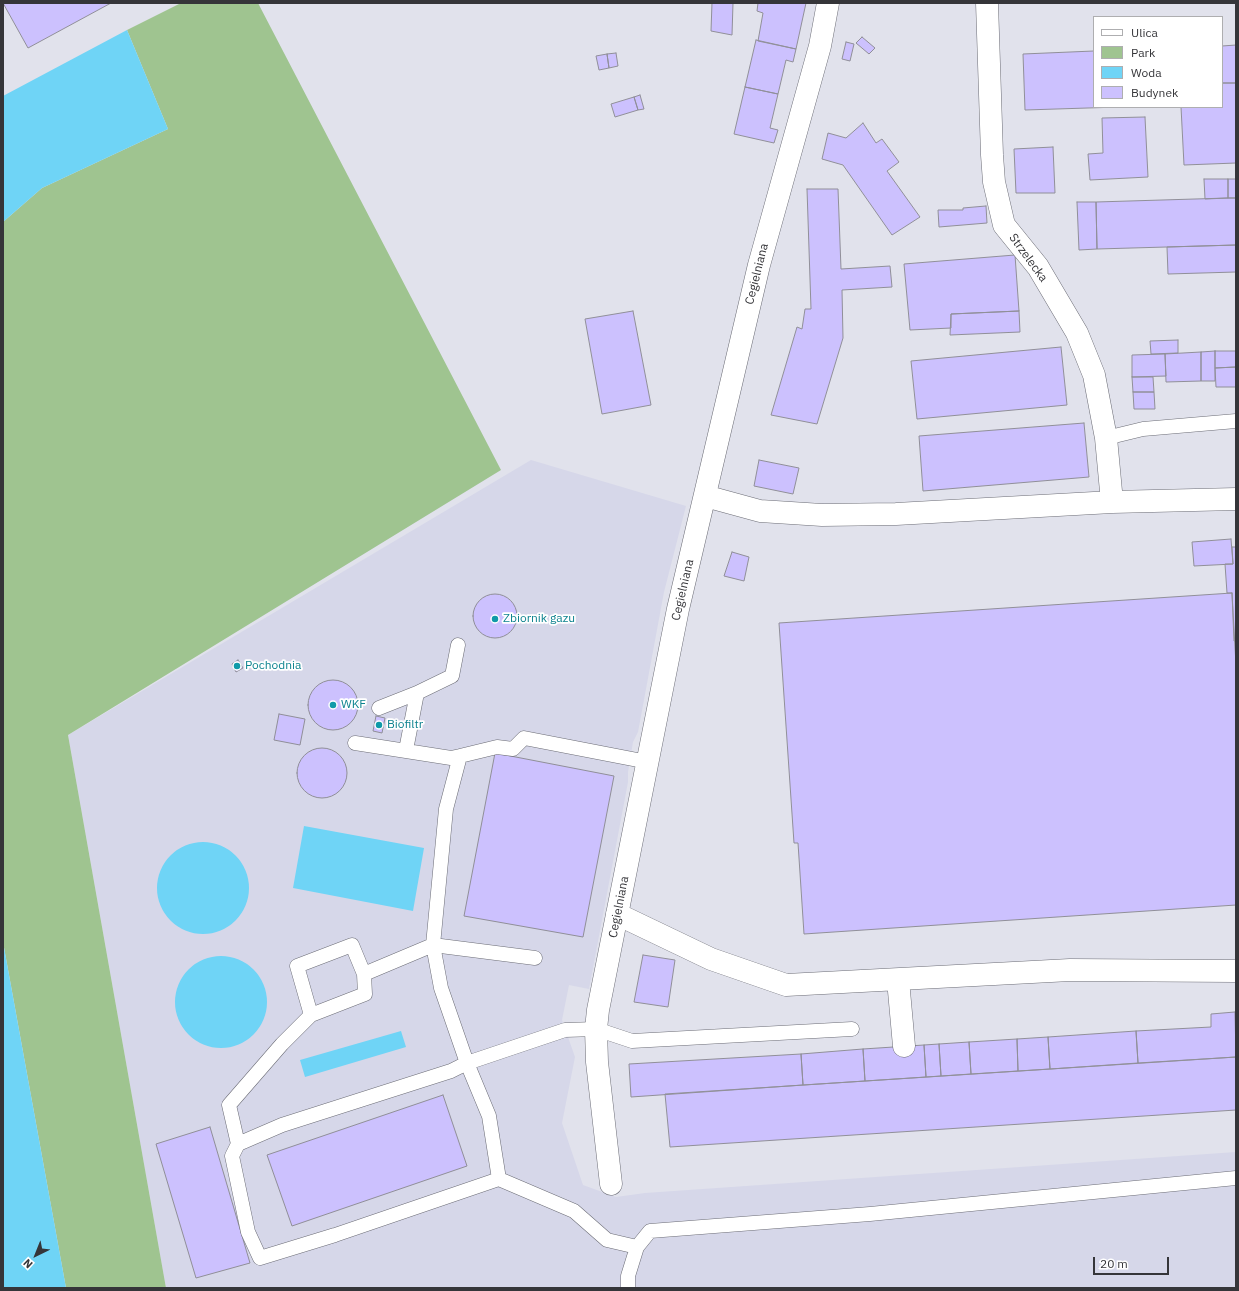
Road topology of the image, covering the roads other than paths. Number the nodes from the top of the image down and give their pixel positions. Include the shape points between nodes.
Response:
1 (828, 3) edge
2 (988, 3) edge
3 (1236, 421) edge
4 (1106, 438) junction
5 (705, 496) junction
6 (1236, 499) edge
7 (1112, 502) junction
8 (458, 645) dead end
9 (417, 693) junction
10 (379, 708) dead end
11 (355, 743) dead end
12 (406, 750) junction
13 (460, 756) junction
14 (648, 762) junction
15 (617, 914) junction
16 (433, 945) junction
17 (536, 958) dead end
18 (1236, 971) edge
19 (364, 974) junction
20 (898, 980) junction
21 (311, 1015) junction
22 (596, 1028) junction
23 (852, 1029) dead end
24 (904, 1046) dead end
25 (466, 1063) junction
26 (238, 1144) junction
27 (1236, 1178) edge
28 (499, 1179) junction
29 (611, 1184) dead end
30 (637, 1247) junction
31 (628, 1288) edge

1 - 5 street, Cegielniana via 820,46 759,265
2 - 4 street, Strzelecka via 992,156 994,182 1004,225 1038,267 1077,333 1094,375
3 - 4 lane via 1143,429
4 - 7 street, Strzelecka
5 - 7 street via 760,511 822,515 896,514
5 - 14 street, Cegielniana via 678,609
6 - 7 street
8 - 9 lane via 452,676
9 - 10 lane
9 - 12 lane
11 - 12 lane
12 - 13 lane via 451,758
13 - 14 lane via 497,747 513,749 524,738
13 - 16 lane via 446,809
14 - 15 street, Cegielniana
15 - 20 street via 711,959 786,985
15 - 22 street, Cegielniana
16 - 17 lane
16 - 19 lane
16 - 25 lane via 441,988
18 - 20 street via 1070,970
19 - 21 lane via 366,994
19 - 21 lane via 352,945 297,966
20 - 24 street
21 - 26 lane via 229,1105
22 - 23 lane via 632,1041
22 - 25 lane via 565,1030
22 - 29 street, Cegielniana via 597,1062
25 - 26 lane via 451,1071 282,1126
25 - 28 lane via 489,1116
26 - 28 lane via 232,1156 248,1232 260,1258
27 - 30 lane via 877,1214 650,1231
28 - 30 lane via 574,1211 607,1240
30 - 31 lane via 628,1276

